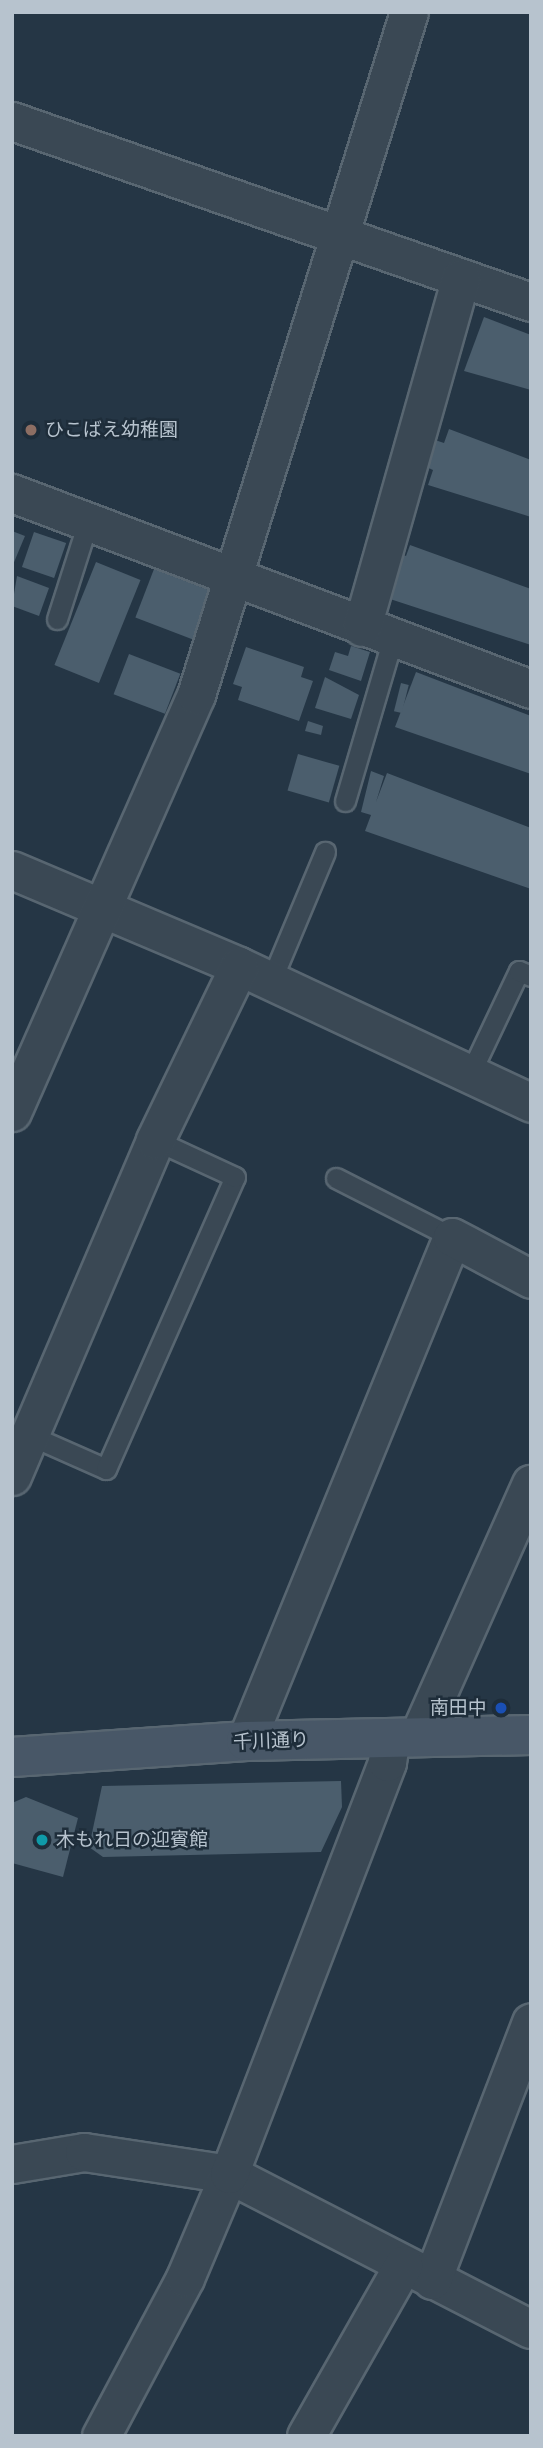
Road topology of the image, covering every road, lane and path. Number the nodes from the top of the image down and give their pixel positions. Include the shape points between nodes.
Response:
1 (409, 12) edge
2 (12, 121) edge
3 (341, 237) junction
4 (461, 278) junction
5 (531, 302) edge
6 (12, 493) edge
7 (88, 522) junction
8 (234, 579) junction
9 (57, 619) dead end
10 (377, 632) junction
11 (531, 689) edge
12 (345, 801) dead end
13 (325, 852) dead end
14 (12, 870) edge
15 (104, 911) junction
16 (255, 974) junction
17 (531, 976) edge
18 (470, 1074) junction
19 (531, 1103) edge
20 (12, 1111) edge
21 (155, 1140) junction
22 (336, 1178) dead end
23 (452, 1237) junction
24 (531, 1279) edge
25 (29, 1435) junction
26 (12, 1476) edge
27 (529, 1497) edge
28 (531, 1735) edge
29 (405, 1736) junction
30 (247, 1741) junction
31 (12, 1757) edge
32 (531, 2022) edge
33 (12, 2164) edge
34 (229, 2174) junction
35 (417, 2273) junction
36 (531, 2329) edge
37 (101, 2436) edge
38 (306, 2436) edge

1 - 3 street
2 - 3 street
3 - 4 street
3 - 8 street
4 - 5 street
4 - 10 street
6 - 7 street
7 - 8 street
7 - 9 lane
8 - 10 street
8 - 15 street via 196,695
10 - 11 street
10 - 12 lane
13 - 16 lane
14 - 15 street
15 - 16 street
15 - 20 street
16 - 18 street
16 - 21 street
17 - 18 lane via 519,971
18 - 19 street
21 - 25 street
21 - 25 lane via 235,1177 106,1469
22 - 23 lane
23 - 24 street
23 - 30 street
25 - 26 street
27 - 29 street
28 - 29 main road, 千川通り
29 - 30 main road, 千川通り
29 - 34 street via 387,1762
30 - 31 main road, 千川通り
32 - 35 street
33 - 34 street via 85,2152
34 - 35 street
34 - 37 street via 185,2278
35 - 36 street
35 - 38 street

